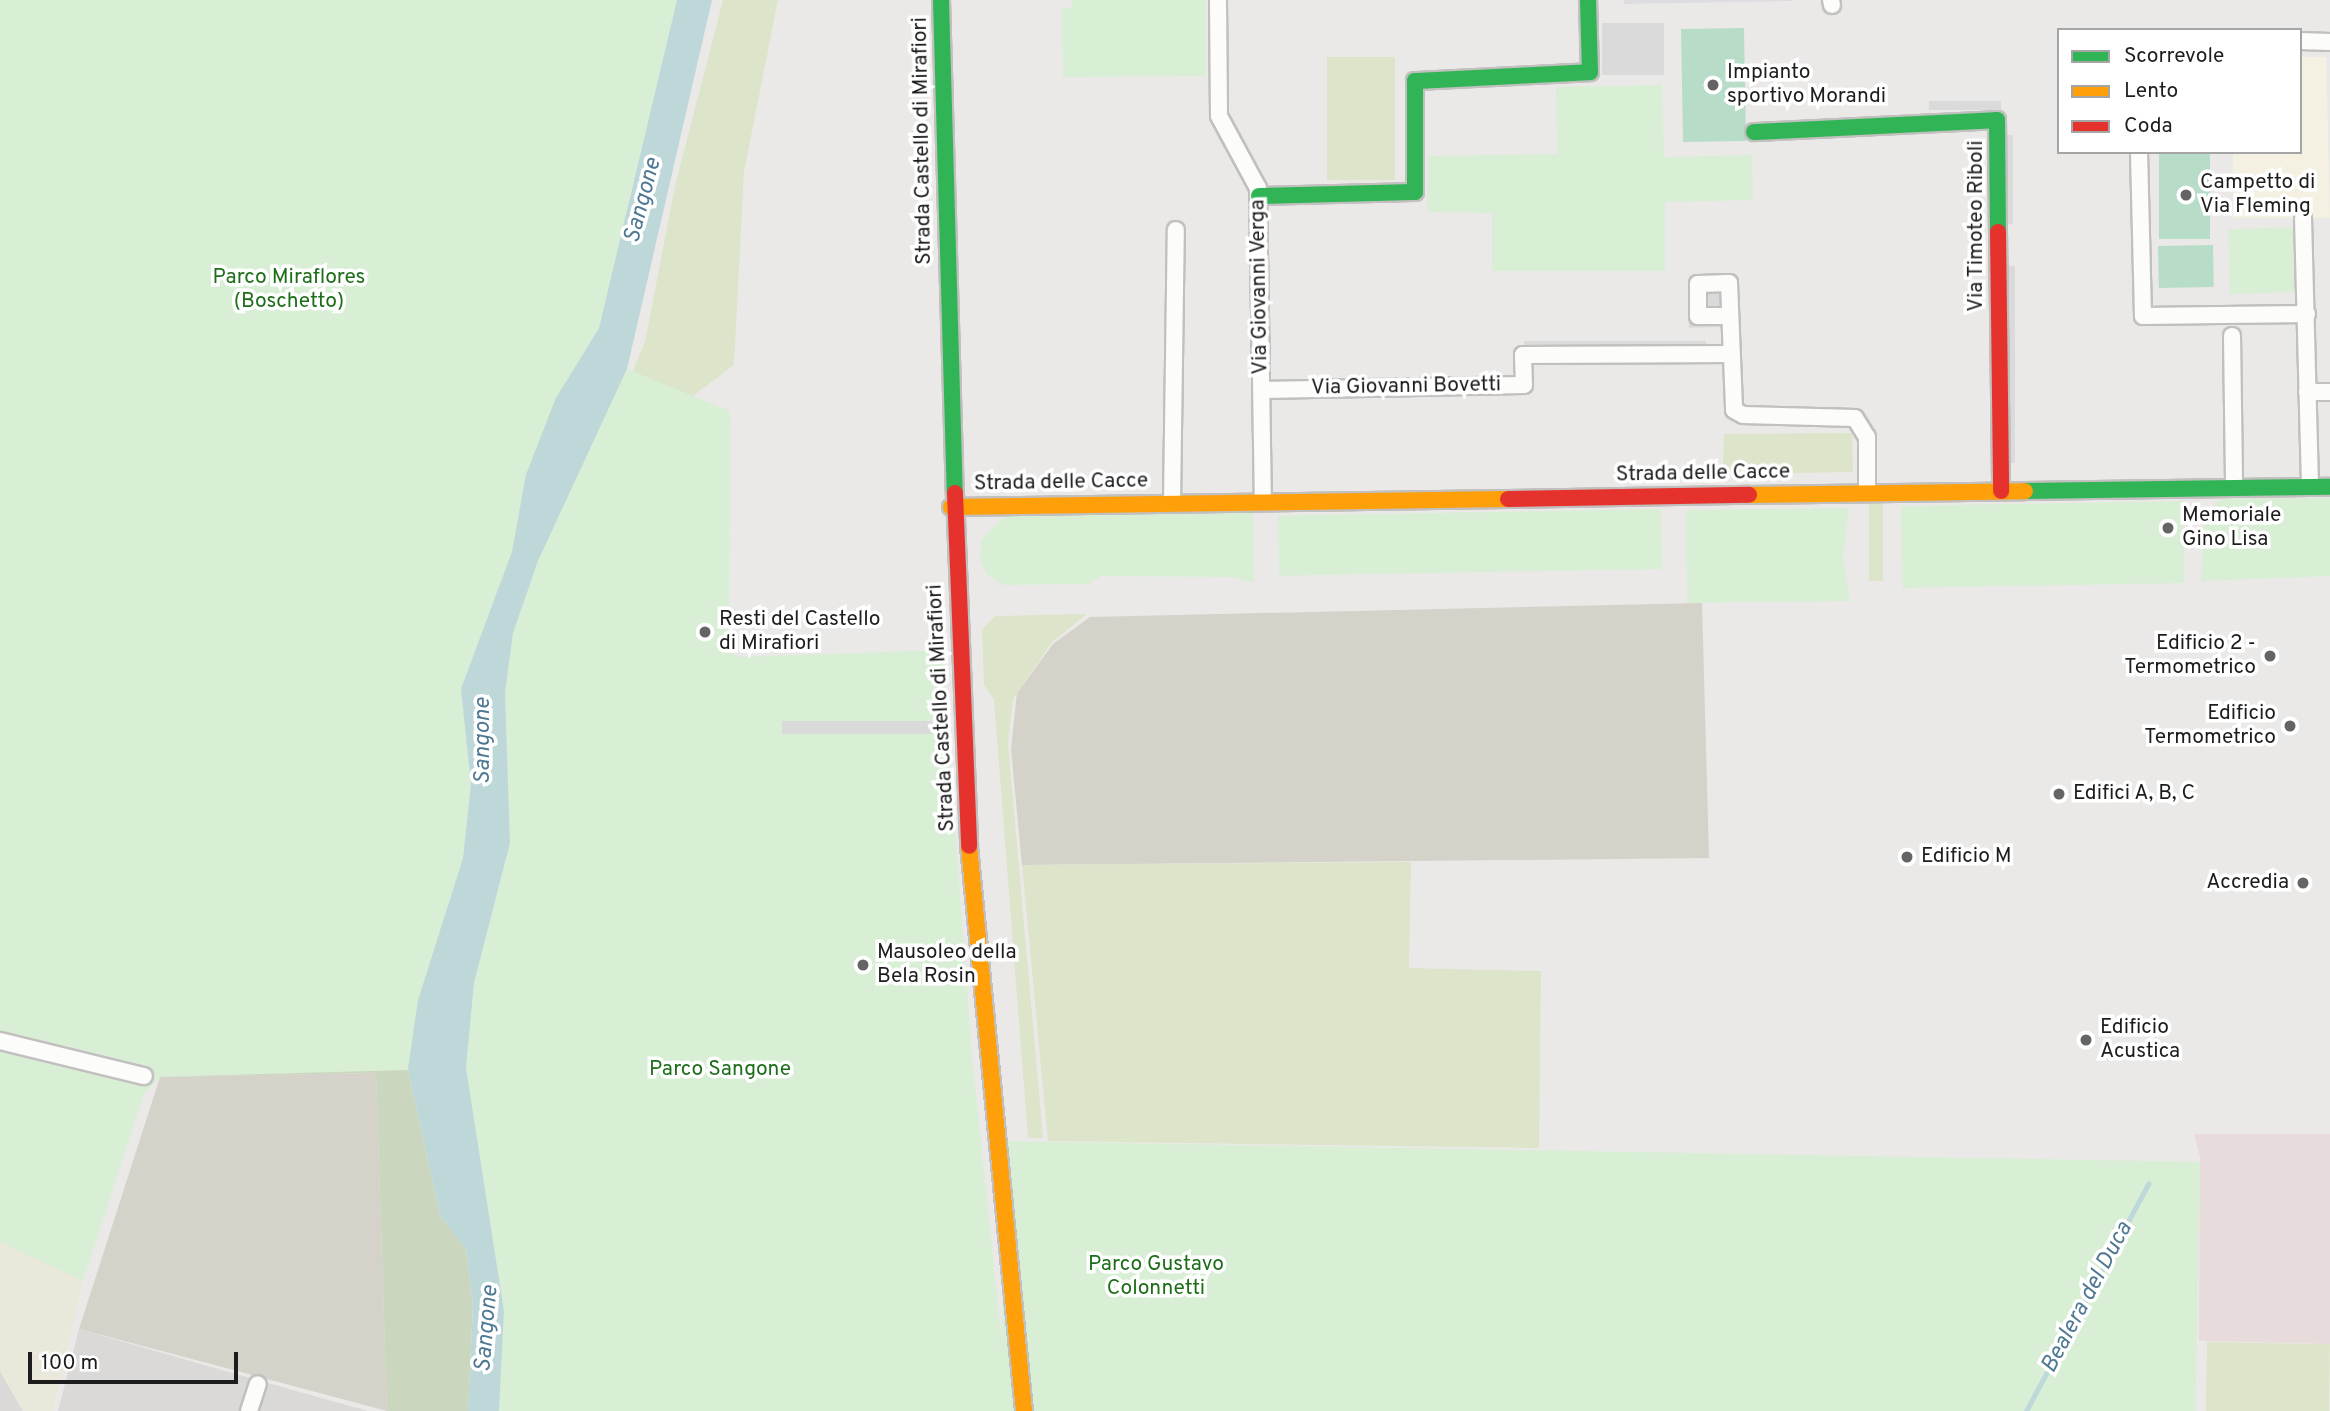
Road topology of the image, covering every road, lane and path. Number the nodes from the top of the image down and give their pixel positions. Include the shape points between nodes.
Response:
1 (941, 0) edge
2 (1218, 0) edge
3 (1588, 0) edge
4 (2302, 41) edge
5 (2330, 42) edge
6 (1755, 132) dead end
7 (2140, 154) edge
8 (1259, 196) junction
9 (2303, 218) dead end
10 (1176, 230) dead end
11 (2307, 314) junction
12 (1730, 316) dead end
13 (2231, 336) dead end
14 (1730, 354) junction
15 (1262, 390) junction
16 (2307, 392) junction
17 (2330, 392) edge
18 (2310, 487) junction
19 (2330, 487) edge
20 (2234, 488) junction
21 (2001, 491) junction
22 (1867, 493) junction
23 (1263, 501) junction
24 (1172, 503) junction
25 (952, 513) junction
26 (0, 1041) edge
27 (144, 1076) dead end
28 (258, 1384) dead end
29 (249, 1411) edge
30 (1024, 1411) edge

1 - 25 street, Strada Castello di Mirafiori
2 - 8 street, Via Giovanni Verga via 1219,116
3 - 8 street via 1590,72 1415,81 1415,192
4 - 5 street
6 - 21 street, Via Timoteo Riboli via 1997,120
7 - 11 street via 2143,316
8 - 15 street, Via Giovanni Verga
9 - 11 street
10 - 24 street, Strada delle Cacce
11 - 16 street
12 - 14 street
13 - 20 street
14 - 15 street, Via Giovanni Bovetti via 1523,355 1524,385
14 - 22 street via 1732,404 1738,413 1837,414 1861,422
15 - 23 street, Via Giovanni Verga
16 - 17 street
16 - 18 street
18 - 19 street, Strada delle Cacce
18 - 20 street, Strada delle Cacce
20 - 21 street, Strada delle Cacce
21 - 22 street, Strada delle Cacce
22 - 23 street, Strada delle Cacce
23 - 24 street, Strada delle Cacce
24 - 25 street, Strada delle Cacce
25 - 30 street, Strada Castello di Mirafiori via 972,887
26 - 27 street
28 - 29 street

